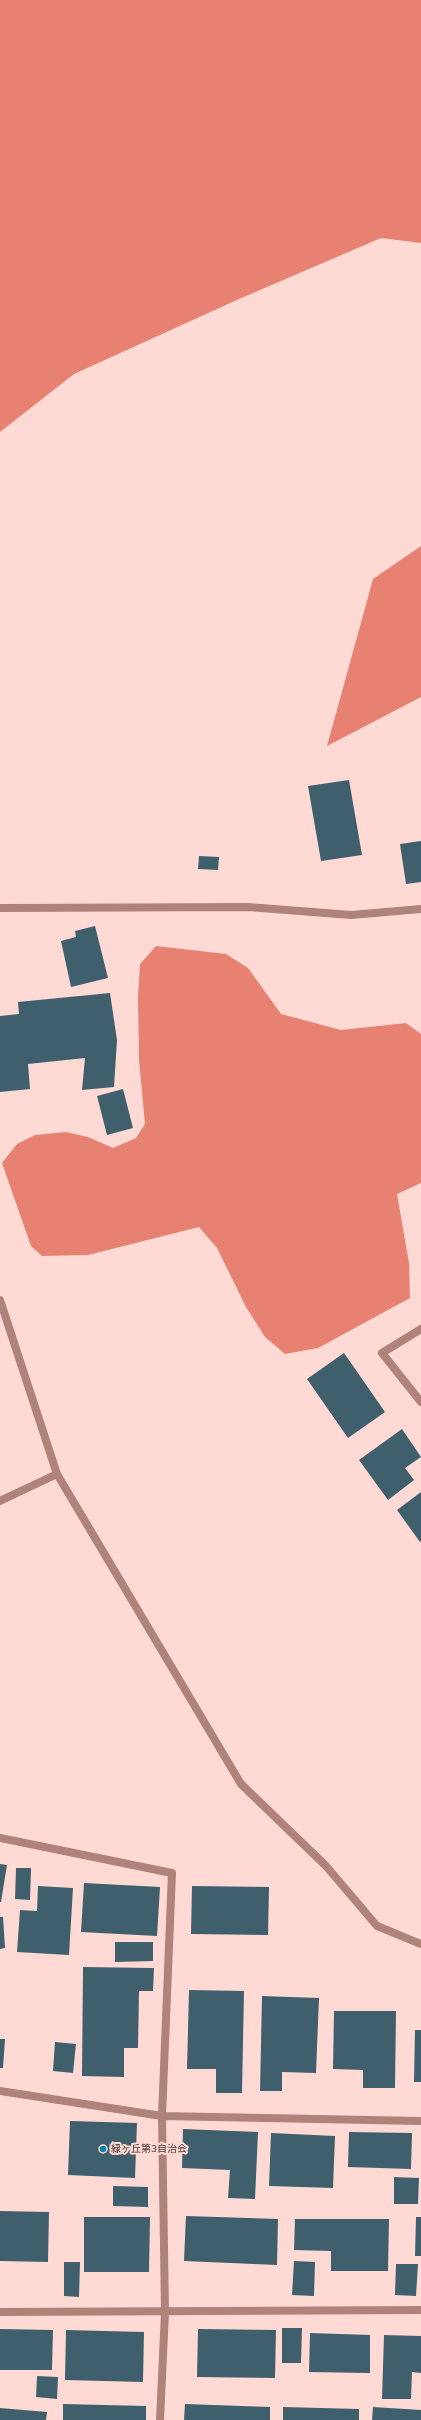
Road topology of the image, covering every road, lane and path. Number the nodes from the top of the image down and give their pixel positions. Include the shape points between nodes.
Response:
1 (0, 908) edge
2 (421, 909) edge
3 (0, 1300) edge
4 (421, 1330) edge
5 (421, 1402) edge
6 (57, 1474) junction
7 (0, 1500) edge
8 (0, 1838) edge
9 (421, 1944) edge
10 (0, 2091) edge
11 (162, 2116) junction
12 (421, 2121) edge
13 (421, 2310) edge
14 (0, 2312) edge
15 (166, 2312) junction
16 (160, 2420) edge

1 - 2 street via 248,908 351,915
3 - 6 street
4 - 5 street via 382,1353
6 - 7 street
6 - 9 street via 241,1784 326,1866 377,1926
8 - 11 street via 172,1873
10 - 11 street
11 - 12 street
11 - 15 street
13 - 15 street
14 - 15 street
15 - 16 street

